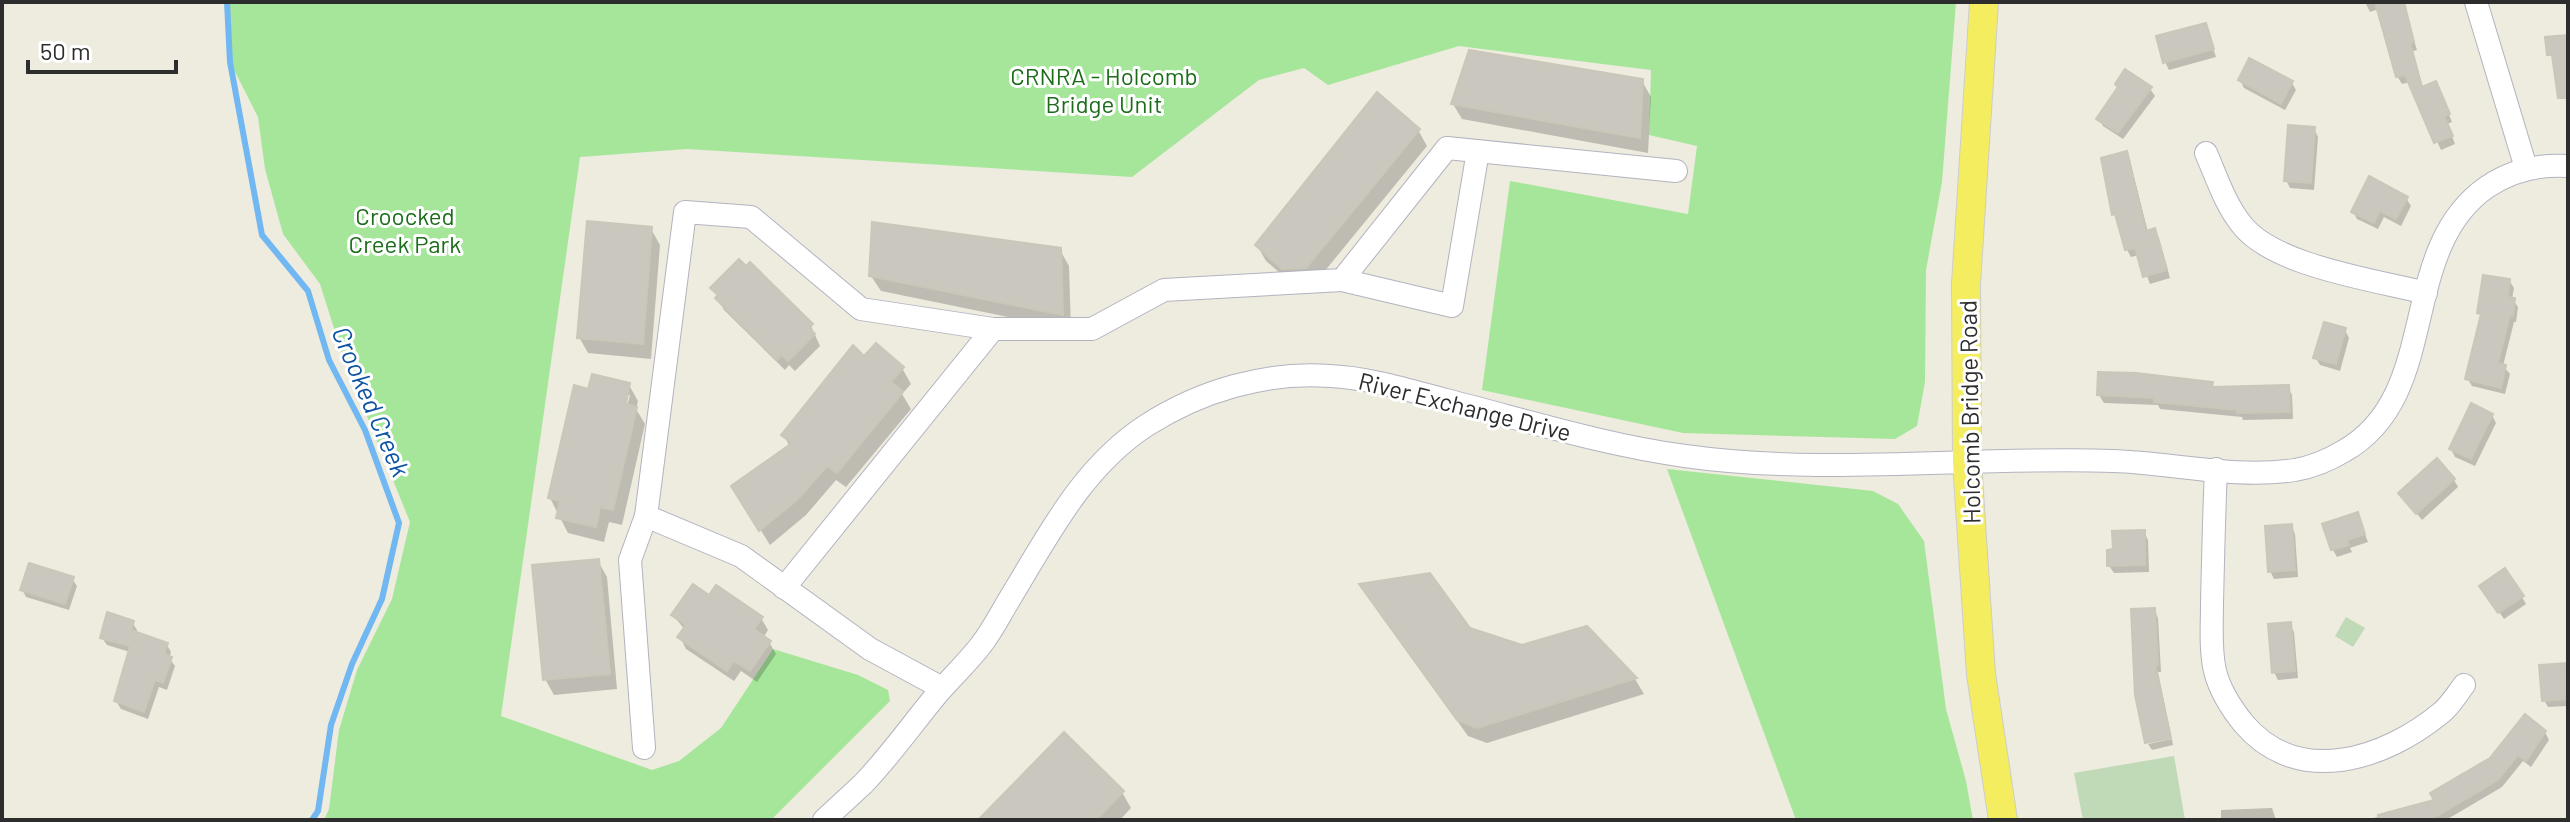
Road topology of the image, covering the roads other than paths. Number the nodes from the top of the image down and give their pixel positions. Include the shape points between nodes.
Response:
1 (1984, 2) edge
2 (2476, 2) edge
3 (1478, 151) junction
4 (2206, 153) dead end
5 (2568, 166) edge
6 (2526, 168) junction
7 (1676, 171) dead end
8 (1342, 280) junction
9 (2426, 293) junction
10 (993, 329) junction
11 (1967, 462) junction
12 (2216, 469) junction
13 (646, 516) junction
14 (784, 588) junction
15 (2464, 685) dead end
16 (942, 688) junction
17 (644, 748) dead end
18 (824, 820) edge
19 (2003, 820) edge

1 - 11 main road, Holcomb Bridge Road via 1966,284
2 - 6 street
3 - 7 street
3 - 8 street via 1447,148
3 - 8 street via 1452,306
4 - 9 street via 2229,207 2263,245 2289,259
5 - 6 street
6 - 9 street, River Exchange Drive via 2474,197 2454,221 2436,253
8 - 10 street via 1164,290 1092,329
9 - 12 street, River Exchange Drive via 2405,378 2378,425 2357,444 2300,469
10 - 13 street via 861,309 751,217 685,212
10 - 14 street
11 - 12 street, River Exchange Drive via 2112,461
11 - 16 street, River Exchange Drive via 1777,465 1685,456 1614,443 1379,382 1329,375 1236,385 1180,407 1109,455 1074,494 982,644
11 - 19 main road, Holcomb Bridge Road via 1981,674
12 - 15 street via 2212,656 2222,691 2254,735 2299,758 2322,763 2350,759 2404,740 2444,711
13 - 14 street via 741,556
13 - 17 street via 630,560
14 - 16 street via 870,649
16 - 18 street, River Exchange Drive via 866,781

